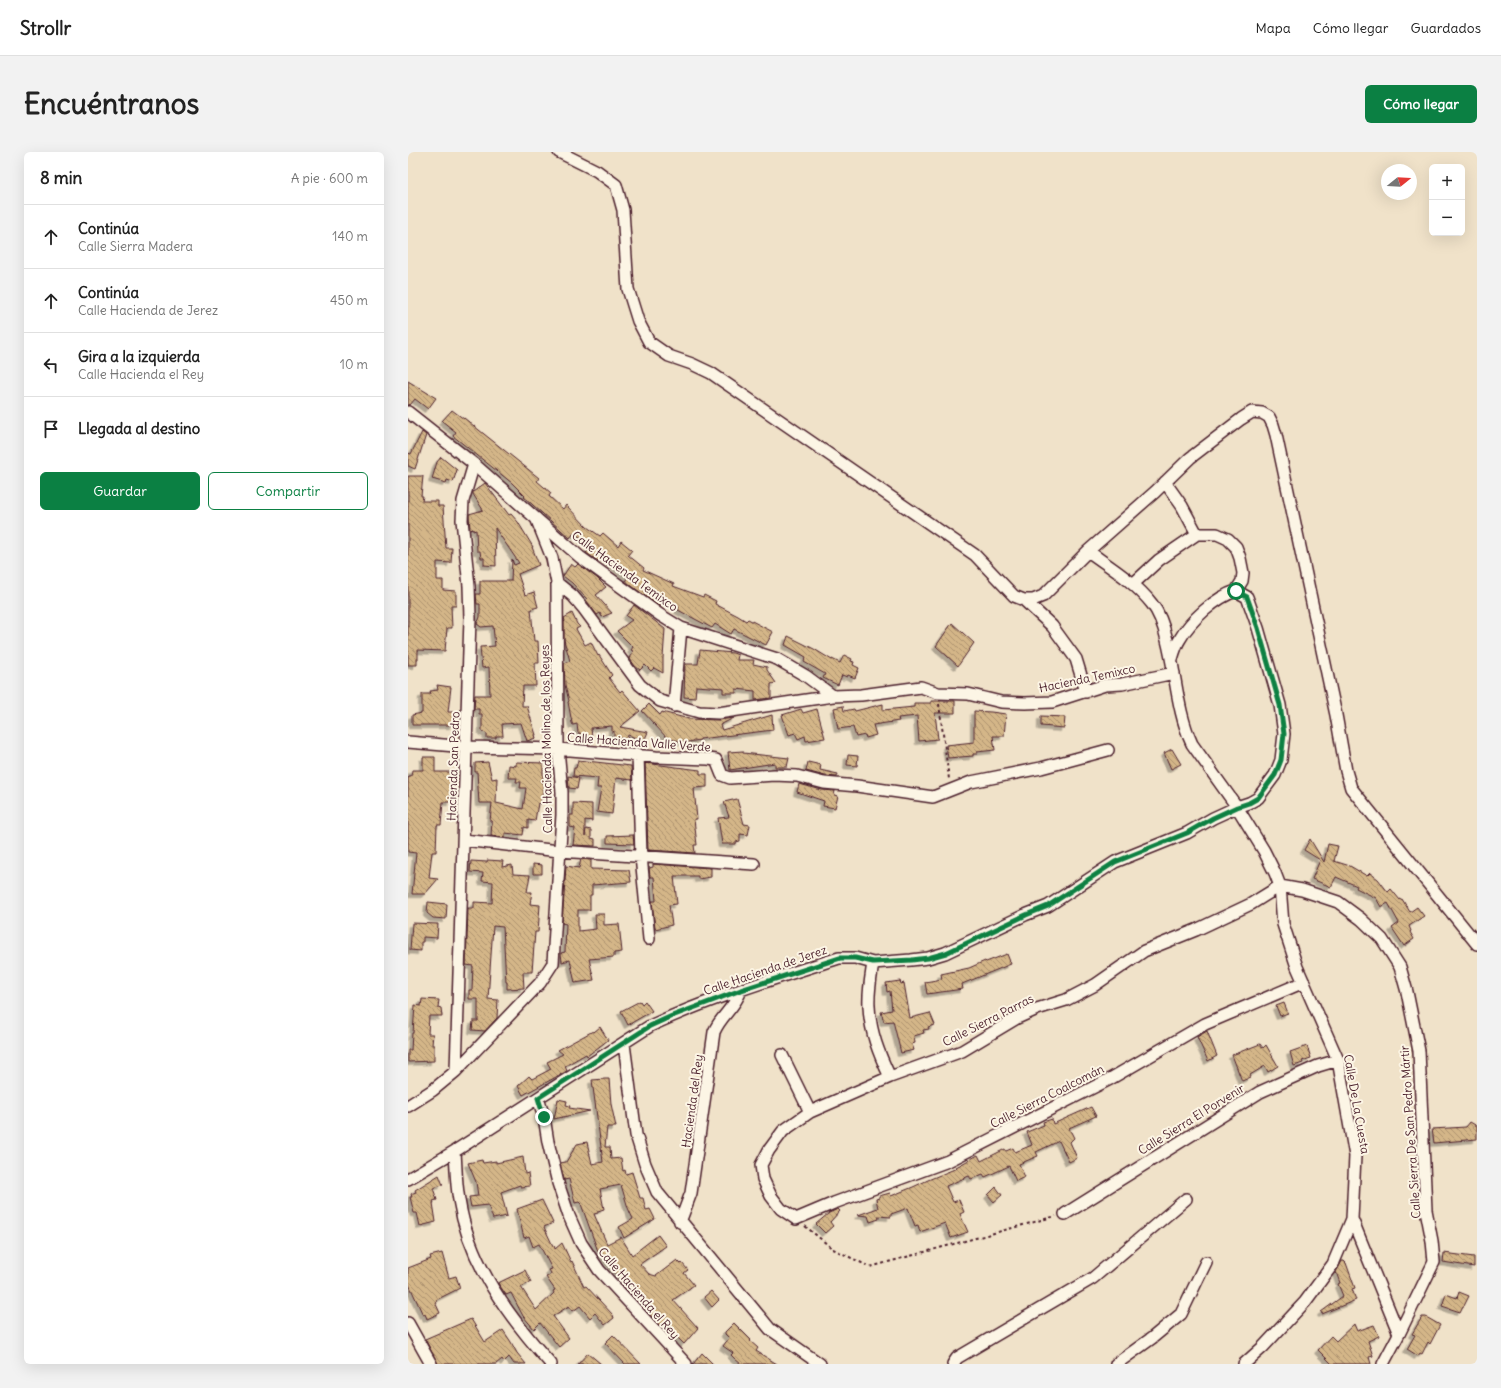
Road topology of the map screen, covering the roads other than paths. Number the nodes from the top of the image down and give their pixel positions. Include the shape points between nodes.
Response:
1 (559, 152) edge
2 (408, 412) edge
3 (474, 464) junction
4 (1165, 482) junction
5 (536, 518) junction
6 (1197, 534) junction
7 (1088, 551) junction
8 (557, 583) junction
9 (1133, 584) junction
10 (1236, 591) junction
11 (1024, 600) junction
12 (682, 628) junction
13 (1172, 659) junction
14 (1174, 673) junction
15 (1086, 692) junction
16 (833, 696) junction
17 (674, 706) junction
18 (408, 742) edge
19 (467, 747) junction
20 (558, 748) junction
21 (1108, 750) dead end
22 (638, 754) junction
23 (1237, 807) junction
24 (464, 840) junction
25 (559, 851) junction
26 (641, 856) junction
27 (754, 864) dead end
28 (1280, 886) junction
29 (649, 940) dead end
30 (1477, 944) edge
31 (873, 962) junction
32 (1304, 982) junction
33 (741, 990) junction
34 (624, 1044) junction
35 (782, 1055) dead end
36 (1338, 1060) junction
37 (456, 1071) junction
38 (890, 1077) junction
39 (538, 1098) junction
40 (408, 1106) edge
41 (810, 1112) junction
42 (455, 1151) junction
43 (761, 1165) joint
44 (408, 1180) edge
45 (1186, 1199) dead end
46 (1065, 1214) road end
47 (1352, 1219) junction
48 (680, 1222) junction
49 (1206, 1262) dead end
50 (408, 1323) edge
51 (1399, 1334) junction
52 (679, 1362) edge
53 (431, 1364) edge
54 (551, 1364) edge
55 (820, 1364) edge
56 (953, 1364) edge
57 (1116, 1364) edge
58 (1244, 1364) edge
59 (1383, 1364) edge

1 - 11 street via 597,171 616,185 623,210 628,289 638,321 649,342 669,356 711,373 962,546 979,559 1014,596
2 - 3 street, Calle Hacienda Temixco
3 - 5 street, Calle Hacienda Temixco
3 - 19 street, Hacienda San Pedro via 463,501 462,520 470,618
4 - 6 street
4 - 7 street
4 - 30 street via 1190,458 1240,419 1252,412 1269,417 1276,435 1351,788
5 - 8 street, Calle Hacienda Molino de los Reyes via 552,558
5 - 12 street, Calle Hacienda Temixco via 580,557
6 - 9 street via 1159,560
6 - 10 street via 1217,534 1228,539 1236,547 1243,573
7 - 9 street
7 - 11 street via 1043,596
8 - 17 street, Hacienda Temixco via 584,609 640,685 660,701
8 - 20 street, Calle Hacienda Molino de los Reyes
9 - 13 street via 1153,605 1162,622
10 - 13 street via 1218,601 1190,624 1179,640
10 - 23 street, Calle Hacienda de Jerez via 1247,597 1258,628 1280,705 1284,734 1281,760 1275,775 1258,798
11 - 15 street via 1052,626 1076,659
12 - 16 street, Calle Hacienda Temixco via 777,659
12 - 17 street
13 - 14 street
14 - 15 street, Hacienda Temixco
14 - 23 street via 1186,732
15 - 16 street, Hacienda Temixco via 1052,702 1025,703 1001,702 921,687
16 - 17 street, Hacienda Temixco via 718,713
18 - 19 street, Calle Hacienda Valle Verde
19 - 20 street, Calle Hacienda Valle Verde
19 - 24 street, Hacienda San Pedro
20 - 22 street, Calle Hacienda Valle Verde
20 - 25 street, Calle Hacienda Molino de los Reyes via 562,792
21 - 22 street, Calle Hacienda Valle Verde via 1041,768 971,782 934,797 824,783 797,776 730,778 722,775 716,760
22 - 26 street
23 - 28 street, Calle De La Cuesta via 1264,851
23 - 31 street, Calle Hacienda de Jerez via 1187,833 1115,862 1048,906 946,953 912,960
24 - 25 street
24 - 37 street, Hacienda San Pedro
25 - 26 street
25 - 37 street, Calle Hacienda Molino de los Reyes via 553,963 540,983
26 - 27 street
26 - 29 street
28 - 32 street, Calle De La Cuesta via 1284,924
28 - 38 street, Calle Sierra Parras via 1224,917 1144,951 1095,985 1066,1000 1017,1018 962,1051
28 - 51 street, Calle Sierra De San Pedro Mártir via 1338,902 1361,919 1382,939 1400,967 1407,992 1419,1051 1425,1202 1434,1262
31 - 33 street, Calle Hacienda de Jerez via 840,958
31 - 38 street via 869,1005 871,1030
32 - 36 street, Calle De La Cuesta
32 - 43 street, Calle Sierra Coalcomán via 1205,1024 1110,1079 948,1161 796,1219 781,1209 771,1196 762,1178
33 - 34 street, Calle Hacienda de Jerez via 650,1026
33 - 48 street, Hacienda del Rey via 733,1007 718,1022 714,1032 691,1193
34 - 39 street, Calle Hacienda de Jerez
34 - 48 street via 636,1135 645,1164 657,1192
35 - 41 street
36 - 46 street, Calle Sierra El Porvenir via 1318,1066 1260,1092
36 - 47 street, Calle De La Cuesta via 1355,1156
37 - 40 street
38 - 41 street, Calle Sierra Parras
39 - 42 street, Calle Hacienda de Jerez
39 - 52 street, Calle Hacienda el Rey via 558,1183 581,1243 599,1270
41 - 43 street, Calle Sierra Parras via 782,1131
42 - 44 street, Calle Hacienda de Jerez
42 - 54 street via 459,1200 468,1236 482,1270 524,1334
45 - 56 street via 1093,1278 958,1358
47 - 51 street
47 - 58 street, Calle De La Cuesta via 1333,1264 1305,1302
48 - 55 street via 770,1329
49 - 57 street via 1181,1314
50 - 53 street
51 - 59 street, Calle Sierra De San Pedro Mártir

